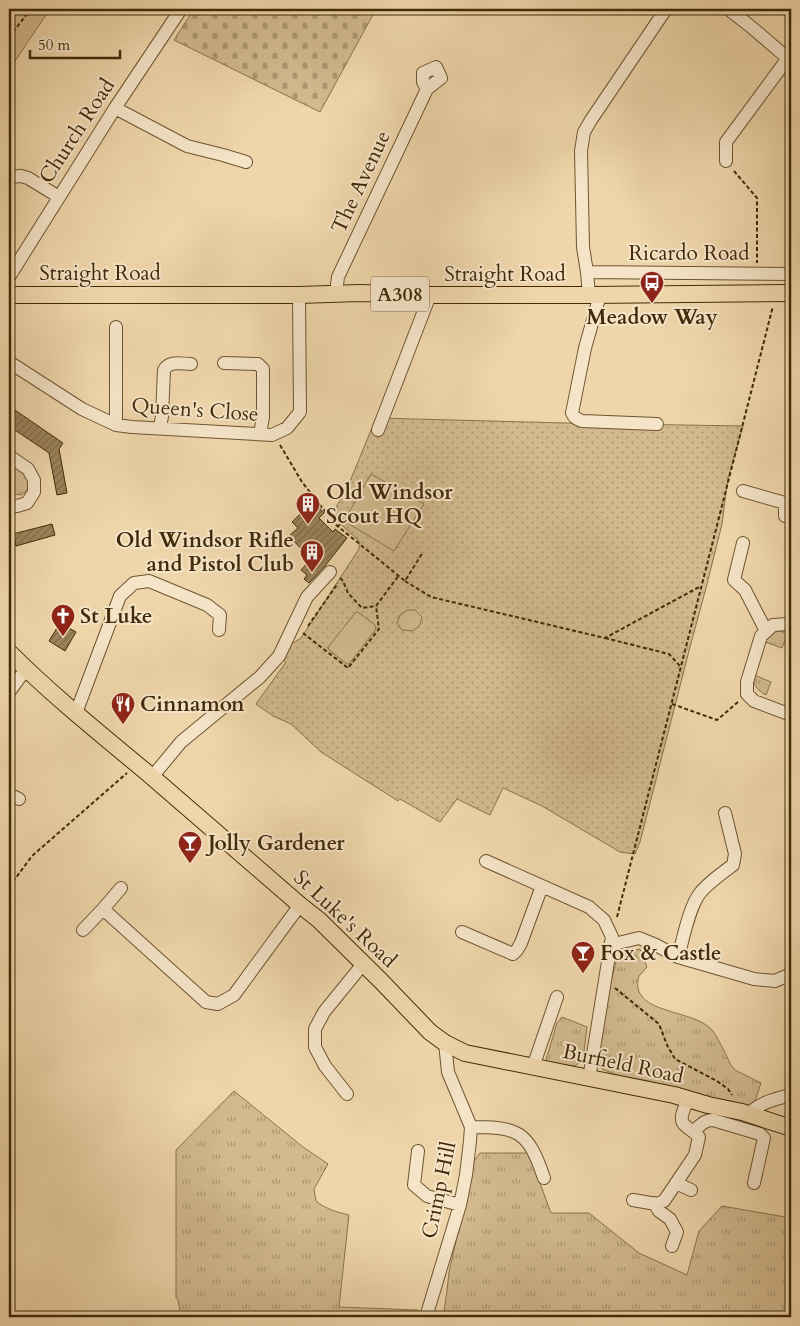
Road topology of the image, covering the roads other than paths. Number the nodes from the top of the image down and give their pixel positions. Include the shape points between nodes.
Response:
1 (181, 9) edge
2 (666, 9) edge
3 (728, 9) edge
4 (789, 59) edge
5 (427, 89) dead end
6 (115, 108) junction
7 (726, 161) road end
8 (246, 162) dead end
9 (9, 177) edge
10 (58, 197) junction
11 (587, 272) junction
12 (791, 274) edge
13 (9, 277) edge
14 (336, 293) junction
15 (784, 293) edge
16 (9, 294) edge
17 (299, 295) junction
18 (430, 295) junction
19 (594, 295) junction
20 (116, 326) dead end
21 (9, 362) edge
22 (224, 363) dead end
23 (191, 364) dead end
24 (116, 424) junction
25 (657, 424) dead end
26 (160, 428) junction
27 (378, 430) dead end
28 (260, 434) junction
29 (9, 456) edge
30 (743, 490) dead end
31 (788, 503) edge
32 (9, 505) edge
33 (785, 516) dead end
34 (743, 543) dead end
35 (335, 575) road end
36 (791, 625) edge
37 (219, 630) dead end
38 (766, 631) junction
39 (9, 652) edge
40 (26, 669) junction
41 (9, 692) edge
42 (76, 713) junction
43 (791, 715) edge
44 (152, 777) junction
45 (725, 813) dead end
46 (486, 861) dead end
47 (542, 886) junction
48 (121, 888) dead end
49 (300, 906) junction
50 (103, 909) junction
51 (83, 930) dead end
52 (462, 932) dead end
53 (611, 941) junction
54 (678, 957) junction
55 (363, 964) junction
56 (791, 974) edge
57 (557, 997) dead end
58 (445, 1043) junction
59 (533, 1067) junction
60 (589, 1079) junction
61 (347, 1094) dead end
62 (791, 1095) edge
63 (688, 1100) junction
64 (746, 1113) junction
65 (471, 1127) junction
66 (791, 1128) edge
67 (694, 1131) junction
68 (418, 1151) dead end
69 (544, 1178) dead end
70 (676, 1183) junction
71 (754, 1183) dead end
72 (691, 1190) dead end
73 (634, 1200) dead end
74 (654, 1204) junction
75 (460, 1205) junction
76 (672, 1246) dead end
77 (426, 1317) edge

1 - 6 street, Church Road
2 - 11 street via 584,132 583,247
3 - 4 street
4 - 7 street via 726,142
5 - 14 street, The Avenue via 338,277
6 - 8 street via 186,146
6 - 10 street, Church Road
9 - 10 street via 28,178
10 - 13 street, Church Road
11 - 12 street, Ricardo Road
11 - 19 street
14 - 17 main road, Straight Road / A308
14 - 18 main road, Straight Road / A308
15 - 19 main road, Straight Road / A308
16 - 17 main road, Straight Road / A308
17 - 28 street, Queen's Close via 300,412 287,428 274,434
18 - 19 main road, Straight Road / A308
18 - 27 street
19 - 25 street via 573,417 582,421
20 - 24 street
21 - 24 street, Queen's Close via 82,409
22 - 28 street via 258,364 263,370
23 - 26 street via 172,363 164,370
24 - 26 street, Queen's Close
26 - 28 street, Queen's Close
29 - 32 street via 28,469 34,480 34,492 28,503
30 - 31 street
31 - 33 street
34 - 38 street via 734,580 745,590
35 - 44 street via 307,597 279,656 260,677 181,742
36 - 38 street via 773,625
37 - 42 street via 220,615 207,605 149,581 134,583 120,596
38 - 43 street via 758,645 747,682 747,694 754,701
39 - 40 main road, St Luke's Road
40 - 41 street
40 - 42 main road, St Luke's Road
42 - 44 main road, St Luke's Road
44 - 49 main road, St Luke's Road
45 - 54 street via 735,854 733,864 699,894
46 - 47 street
47 - 52 street via 521,943 513,954
47 - 53 street via 589,907 604,920
48 - 50 street
49 - 50 street via 234,995 218,1004 206,1002
49 - 55 main road, St Luke's Road via 319,920
50 - 51 street
53 - 54 street via 638,938
53 - 60 street
54 - 56 street via 754,980 774,981
55 - 58 main road, St Luke's Road
55 - 61 street via 324,1012 315,1029 315,1047
57 - 59 street
58 - 59 main road, Burfield Road via 464,1053
58 - 65 street, Crimp Hill via 448,1072
59 - 60 main road, Burfield Road
60 - 63 main road, Burfield Road
62 - 64 street via 770,1100
63 - 64 main road, Burfield Road
63 - 67 street via 682,1120
64 - 66 main road, Burfield Road
65 - 69 street via 512,1130 524,1138 532,1148
65 - 75 street, Crimp Hill
67 - 70 street via 698,1137 695,1155
67 - 71 street via 702,1123 714,1120 760,1134 764,1138
68 - 75 street via 414,1185 427,1196
70 - 72 street
70 - 74 street via 664,1201
73 - 74 street
74 - 76 street via 670,1219 676,1232
75 - 77 street, Crimp Hill

